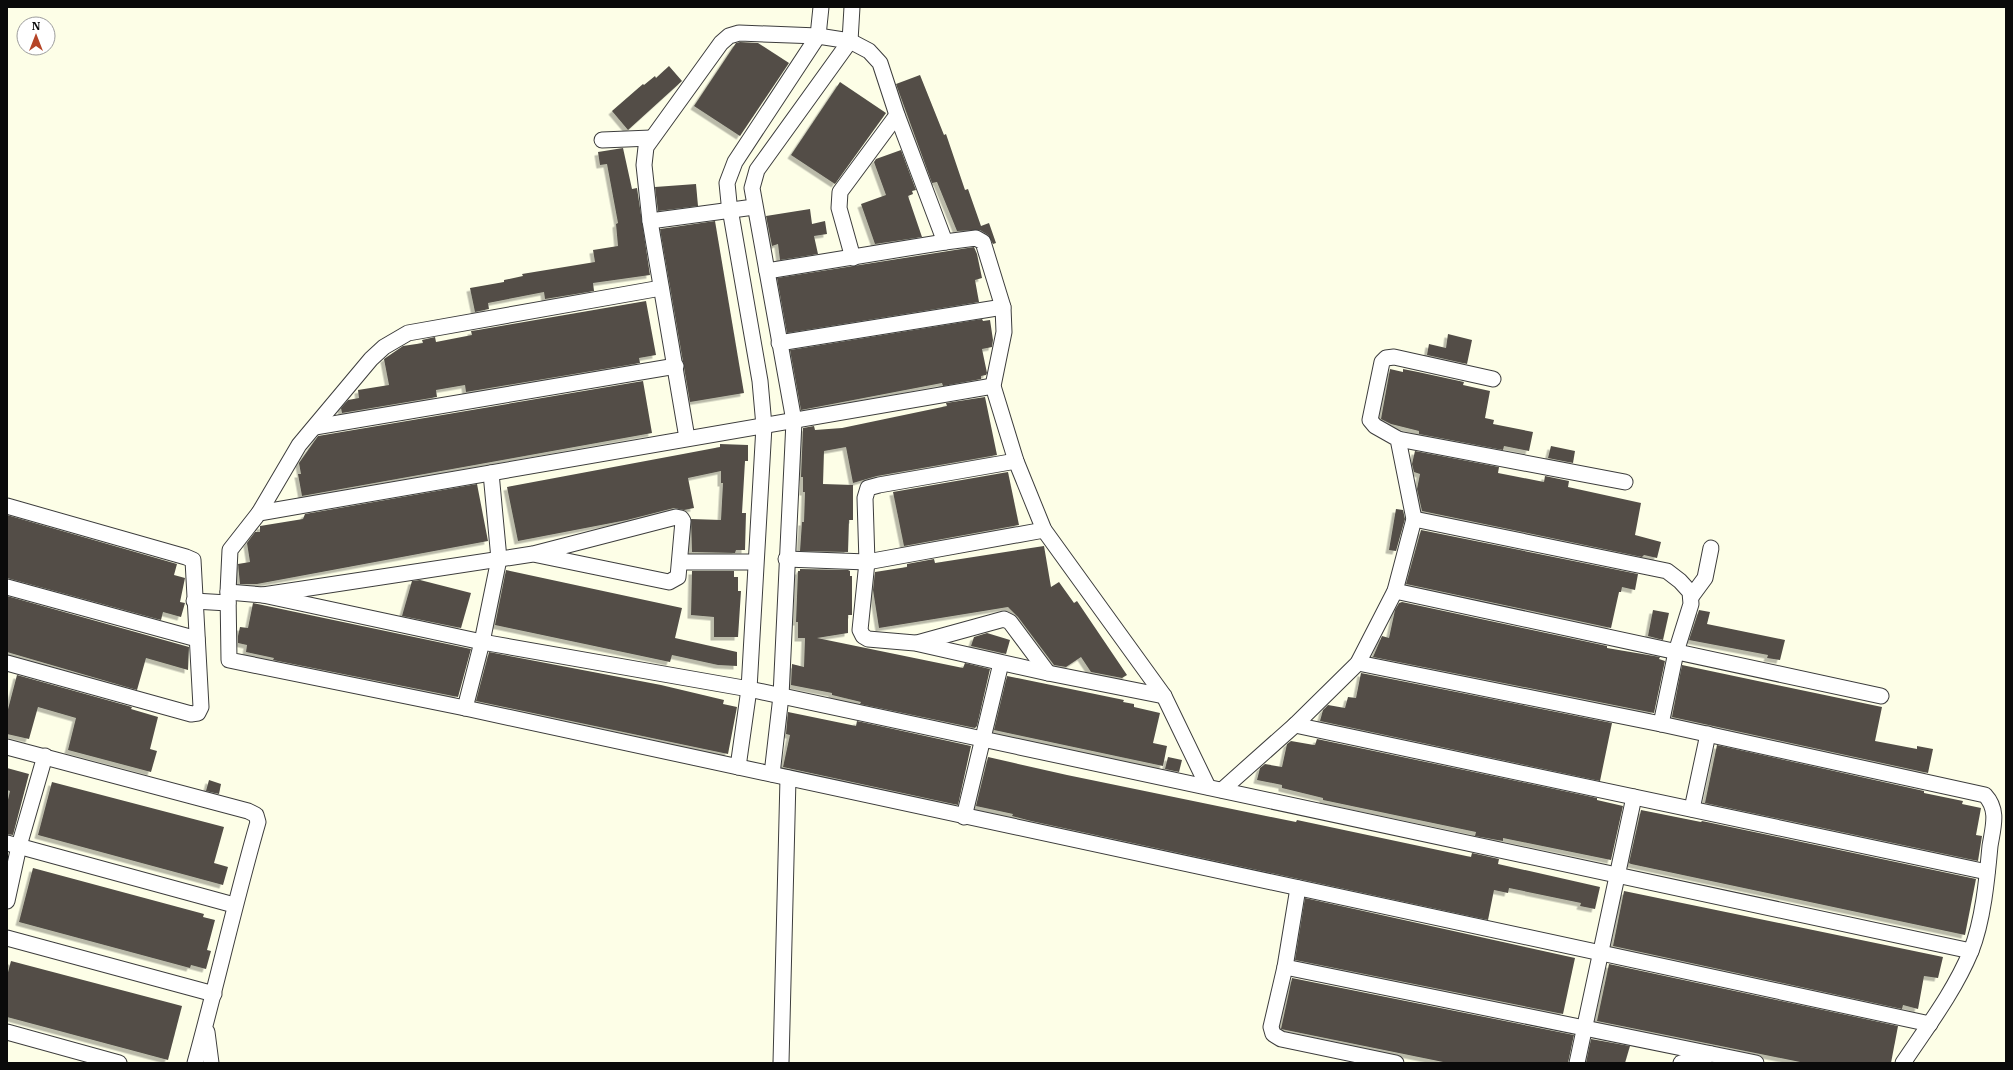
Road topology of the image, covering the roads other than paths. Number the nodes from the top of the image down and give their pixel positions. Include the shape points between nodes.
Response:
1 (821, 7) edge
2 (852, 7) edge
3 (819, 30) junction
4 (850, 33) junction
5 (897, 114) junction
6 (651, 138) junction
7 (602, 140) dead end
8 (754, 206) junction
9 (731, 211) junction
10 (650, 222) junction
11 (945, 242) junction
12 (852, 258) junction
13 (767, 271) junction
14 (661, 288) junction
15 (1003, 307) junction
16 (780, 343) junction
17 (676, 366) junction
18 (1493, 379) dead end
19 (993, 386) junction
20 (794, 421) junction
21 (764, 426) junction
22 (315, 427) junction
23 (687, 438) junction
24 (1398, 439) junction
25 (1016, 462) junction
26 (490, 473) junction
27 (1625, 482) dead end
28 (7, 506) edge
29 (259, 513) junction
30 (1414, 519) junction
31 (1044, 530) junction
32 (1711, 548) dead end
33 (533, 554) junction
34 (499, 559) junction
35 (786, 559) junction
36 (680, 562) junction
37 (755, 562) junction
38 (867, 562) junction
39 (7, 587) edge
40 (1395, 591) junction
41 (263, 594) junction
42 (1691, 597) junction
43 (215, 600) junction
44 (197, 639) junction
45 (482, 642) junction
46 (915, 644) junction
47 (1676, 652) junction
48 (1358, 662) junction
49 (7, 663) edge
50 (1001, 663) junction
51 (1048, 673) junction
52 (749, 690) junction
53 (781, 696) junction
54 (1164, 696) junction
55 (1881, 696) dead end
56 (465, 708) junction
57 (1661, 724) junction
58 (1295, 725) junction
59 (1708, 734) junction
60 (983, 741) junction
61 (7, 746) edge
62 (45, 756) junction
63 (738, 767) junction
64 (772, 774) junction
65 (788, 778) junction
66 (1215, 789) junction
67 (1634, 797) junction
68 (1692, 810) junction
69 (964, 817) junction
70 (13, 844) edge
71 (1987, 872) junction
72 (1618, 874) junction
73 (1298, 888) junction
74 (7, 901) edge
75 (234, 905) junction
76 (7, 938) edge
77 (1971, 951) junction
78 (1601, 953) junction
79 (1284, 967) junction
80 (214, 994) junction
81 (206, 1023) junction
82 (1930, 1024) junction
83 (1585, 1027) junction
84 (7, 1032) edge
85 (1714, 1053) junction
86 (119, 1063) edge
87 (195, 1063) edge
88 (211, 1063) edge
89 (781, 1063) edge
90 (1396, 1063) edge
91 (1577, 1063) edge
92 (1682, 1063) edge
93 (1756, 1063) edge
94 (1903, 1063) edge

1 - 3 street
2 - 4 street
3 - 4 street
3 - 6 street via 739,33 729,36 720,43
3 - 9 street via 736,162 727,183
4 - 5 street via 880,63
4 - 8 street via 757,170 752,188
5 - 11 street
5 - 12 street via 840,192 839,208
6 - 7 street
6 - 10 street via 646,147 644,165
8 - 9 street
8 - 13 street
9 - 10 street
9 - 21 street via 760,381
10 - 14 street
11 - 12 street
11 - 15 street via 976,238 983,242
12 - 13 street
13 - 16 street
14 - 17 street
14 - 22 street via 408,333 384,347 371,359
15 - 16 street
15 - 19 street via 1004,332
16 - 20 street
17 - 22 street
17 - 23 street
18 - 24 street via 1394,357 1386,358 1382,362 1370,420 1375,426
19 - 20 street
19 - 25 street
20 - 21 street
20 - 35 street
21 - 23 street
21 - 37 street
22 - 29 street via 299,445
23 - 26 street
24 - 27 street
24 - 30 street
25 - 31 street
25 - 38 street via 868,488 865,498
26 - 29 street
26 - 34 street
28 - 43 street via 193,560
29 - 43 street via 230,550
30 - 40 street
30 - 42 street via 1667,571 1688,588
31 - 38 street
31 - 54 street
32 - 42 street via 1705,578
33 - 34 street
33 - 36 street via 669,582 678,576
33 - 36 street via 676,517 683,521
34 - 41 street
34 - 45 street
35 - 38 street
35 - 53 street
36 - 37 street
37 - 52 street
38 - 46 street via 860,630 862,636 868,639
39 - 44 street
40 - 47 street
40 - 48 street
41 - 43 street
41 - 45 street
42 - 47 street
43 - 44 street
43 - 56 street via 231,662
44 - 49 street via 201,707 198,713 191,714
45 - 52 street
45 - 56 street
46 - 50 street
46 - 51 street via 1004,619 1010,622
47 - 55 street
47 - 57 street
48 - 57 street
48 - 58 street
50 - 51 street
50 - 60 street
51 - 54 street
52 - 53 street
52 - 63 street
53 - 60 street
53 - 64 street
54 - 66 street
56 - 63 street
57 - 59 street
58 - 66 street
58 - 67 street
59 - 68 street
59 - 71 street via 1985,795 1994,807
60 - 66 street
60 - 69 street
61 - 62 street
62 - 70 street
62 - 75 street via 256,815 258,822
63 - 64 street
64 - 65 street
65 - 69 street
65 - 89 street
66 - 72 street
67 - 68 street
67 - 72 street
68 - 71 street
69 - 73 street
70 - 74 street
70 - 75 street
71 - 77 street
72 - 77 street
72 - 78 street
73 - 78 street
73 - 79 street
75 - 80 street
76 - 80 street
77 - 82 street via 1952,989
78 - 82 street
78 - 83 street
79 - 83 street
79 - 90 street via 1271,1027 1273,1034 1281,1038
80 - 81 street
81 - 87 street
81 - 88 street
82 - 94 street
83 - 85 street
83 - 91 street
84 - 86 street
85 - 92 street
85 - 93 street

